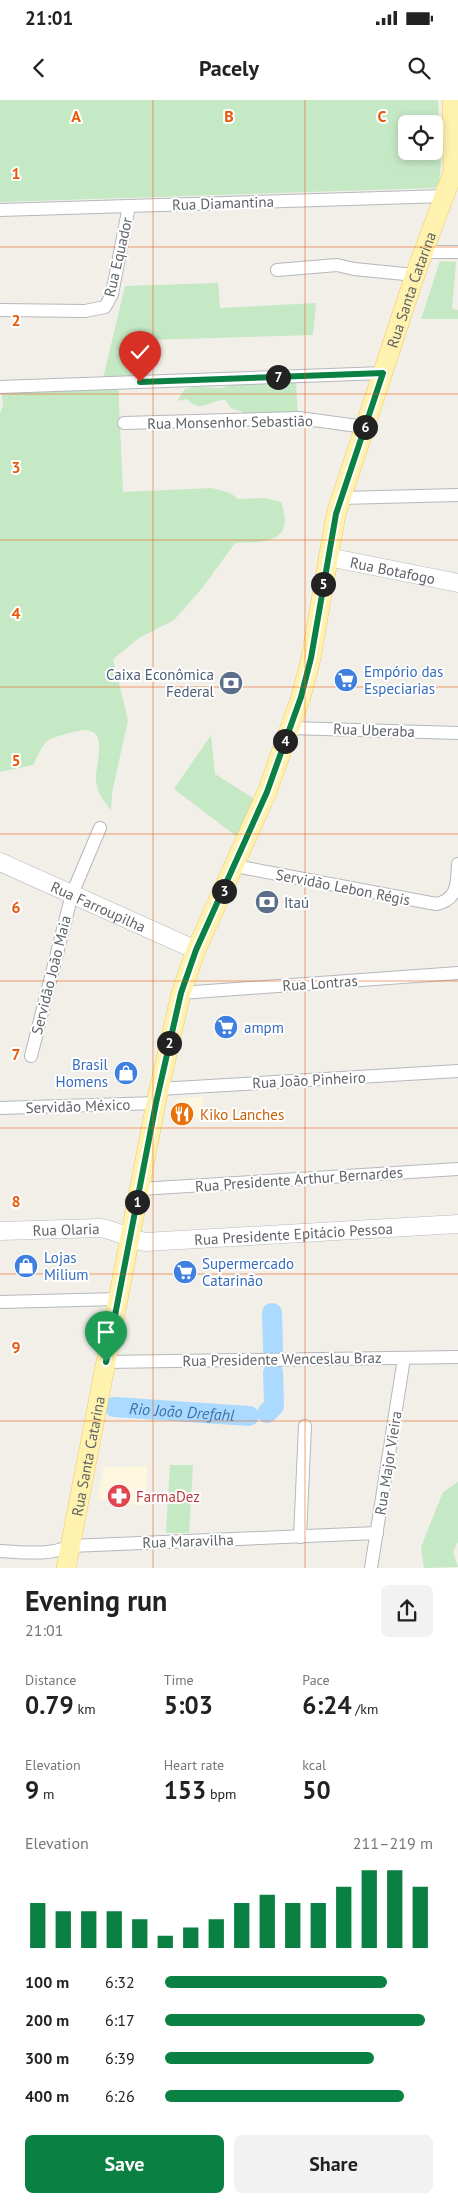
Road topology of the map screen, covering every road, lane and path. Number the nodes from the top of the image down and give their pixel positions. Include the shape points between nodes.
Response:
1 (453, 100) edge
2 (458, 111) edge
3 (458, 175) edge
4 (445, 196) junction
5 (129, 206) junction
6 (0, 210) edge
7 (423, 252) junction
8 (458, 252) edge
9 (277, 270) dead end
10 (415, 275) junction
11 (0, 310) edge
12 (383, 373) junction
13 (0, 387) edge
14 (124, 423) dead end
15 (365, 427) junction
16 (458, 495) edge
17 (341, 498) junction
18 (328, 558) junction
19 (458, 583) edge
20 (290, 728) junction
21 (458, 733) edge
22 (100, 828) dead end
23 (0, 862) edge
24 (458, 864) edge
25 (235, 866) junction
26 (72, 894) junction
27 (196, 950) junction
28 (458, 974) edge
29 (181, 993) junction
30 (31, 1056) dead end
31 (458, 1071) edge
32 (158, 1096) junction
33 (0, 1108) edge
34 (458, 1169) edge
35 (140, 1189) junction
36 (458, 1224) edge
37 (0, 1231) edge
38 (130, 1237) junction
39 (118, 1298) junction
40 (0, 1302) edge
41 (458, 1357) edge
42 (404, 1358) junction
43 (106, 1362) junction
44 (305, 1426) dead end
45 (376, 1534) junction
46 (300, 1536) junction
47 (70, 1546) junction
48 (0, 1551) edge
49 (66, 1568) edge
50 (371, 1568) edge

1 - 2 main road
1 - 4 main road, Rua Santa Catarina via 454,162
3 - 4 main road, Rua Santa Catarina
4 - 5 street, Rua Diamantina
4 - 7 main road, Rua Santa Catarina
5 - 6 street, Rua Diamantina
5 - 11 street, Rua Equador via 112,294 105,307 85,311
7 - 8 street
7 - 10 main road, Rua Santa Catarina
9 - 10 street via 337,265
10 - 12 main road, Rua Santa Catarina
12 - 13 street
12 - 15 main road, Rua Santa Catarina
14 - 15 street, Rua Monsenhor Sebastião via 299,418
15 - 17 main road, Rua Santa Catarina
16 - 17 street
17 - 18 main road, Rua Santa Catarina
18 - 19 street, Rua Botafogo
18 - 20 main road, Rua Santa Catarina via 308,673
20 - 21 street, Rua Uberaba
20 - 25 main road, Rua Santa Catarina
22 - 26 street, Servidão João Maia
23 - 26 street, Rua Farroupilha
24 - 25 street, Servidão Lebon Régis via 456,888 450,899 444,903 427,904
25 - 27 main road, Rua Santa Catarina
26 - 27 street, Rua Farroupilha
26 - 30 street, Servidão João Maia
27 - 29 main road, Rua Santa Catarina
28 - 29 street, Rua Lontras
29 - 32 main road, Rua Santa Catarina
31 - 32 street, Rua João Pinheiro
32 - 33 street, Servidão México
32 - 35 main road, Rua Santa Catarina
34 - 35 street, Rua Presidente Arthur Bernardes
35 - 38 main road, Rua Santa Catarina
36 - 38 street, Rua Presidente Epitácio Pessoa via 145,1242
37 - 38 street, Rua Olaria via 100,1228
38 - 39 main road, Rua Santa Catarina
39 - 40 street
39 - 43 main road, Rua Santa Catarina
41 - 42 street, Rua Presidente Wenceslau Braz
42 - 43 street, Rua Presidente Wenceslau Braz
42 - 45 street, Rua Major Vieira
43 - 47 main road, Rua Santa Catarina
44 - 46 street
45 - 46 street, Rua Maravilha
45 - 50 street, Rua Major Vieira
46 - 47 street, Rua Maravilha
47 - 48 street, Rua Maravilha via 50,1552
47 - 49 main road, Rua Santa Catarina

